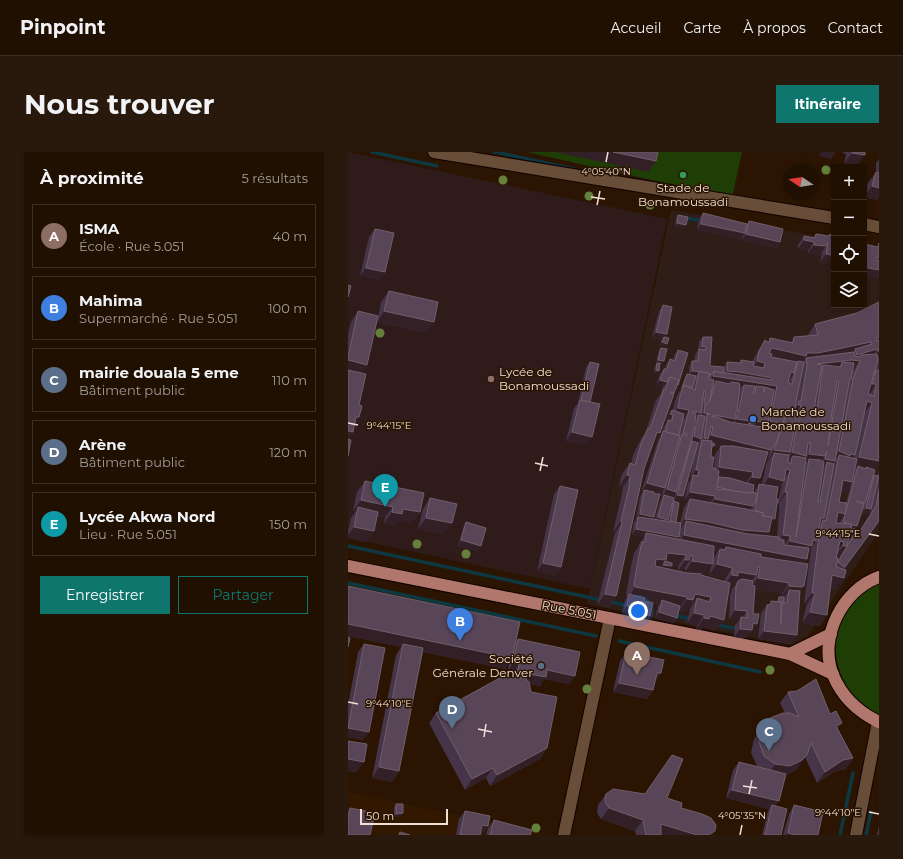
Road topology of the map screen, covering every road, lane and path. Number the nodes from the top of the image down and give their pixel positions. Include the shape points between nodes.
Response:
1 (434, 152) edge
2 (831, 218) edge
3 (867, 225) edge
4 (879, 227) edge
5 (348, 566) edge
6 (879, 566) edge
7 (879, 577) edge
8 (865, 583) junction
9 (610, 618) junction
10 (831, 634) junction
11 (790, 654) junction
12 (832, 674) junction
13 (879, 722) edge
14 (564, 835) edge
15 (856, 835) edge

1 - 2 street
3 - 4 street
5 - 9 main road, Rue 5.051
6 - 8 main road
7 - 8 main road
8 - 10 main road via 843,605
9 - 11 main road, Rue 5.051
9 - 14 street
10 - 11 main road
10 - 12 main road
11 - 12 main road, Rue 5.051
12 - 13 main road via 848,700 862,713
13 - 15 street

